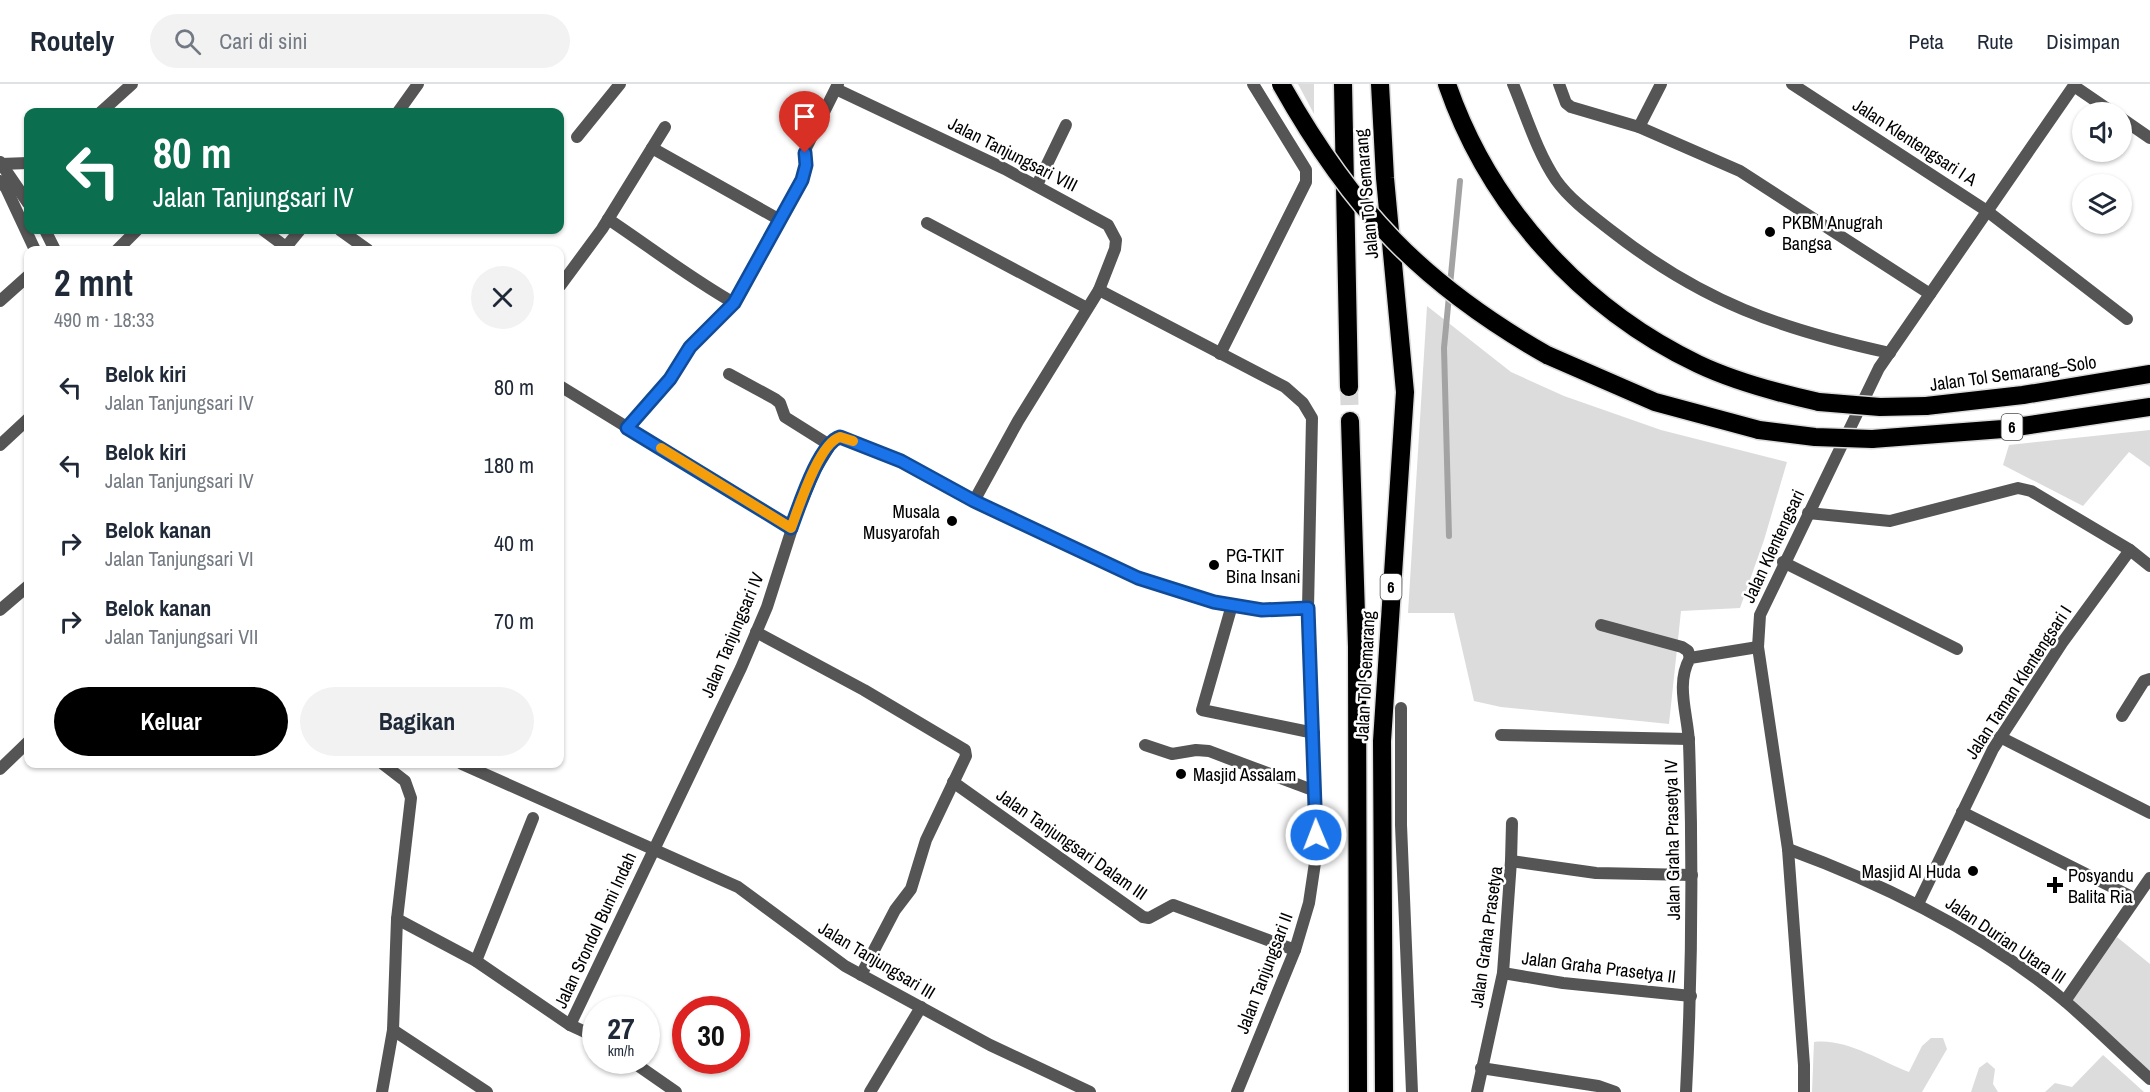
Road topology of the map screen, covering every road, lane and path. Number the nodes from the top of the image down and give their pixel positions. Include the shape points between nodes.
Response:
1 (132, 84) edge
2 (418, 84) edge
3 (620, 84) edge
4 (1253, 84) edge
5 (1281, 84) edge
6 (1343, 84) edge
7 (1380, 84) edge
8 (1447, 84) edge
9 (1513, 84) edge
10 (1559, 84) edge
11 (1661, 84) edge
12 (1792, 84) edge
13 (2074, 85) edge
14 (837, 87) edge
15 (2098, 102) edge
16 (105, 108) edge
17 (401, 108) edge
18 (1066, 125) dead end
19 (2132, 126) edge
20 (665, 127) dead end
21 (1639, 127) junction
22 (578, 136) dead end
23 (2150, 138) edge
24 (652, 148) junction
25 (1, 163) edge
26 (24, 163) edge
27 (0, 181) edge
28 (1037, 185) junction
29 (24, 197) edge
30 (1987, 211) junction
31 (608, 219) junction
32 (780, 220) junction
33 (927, 223) dead end
34 (24, 226) edge
35 (133, 234) edge
36 (268, 234) edge
37 (346, 234) edge
38 (121, 246) edge
39 (282, 246) edge
40 (362, 246) edge
41 (24, 280) edge
42 (564, 280) edge
43 (1099, 290) junction
44 (1930, 294) junction
45 (0, 301) edge
46 (734, 303) junction
47 (1087, 308) junction
48 (2127, 319) dead end
49 (1890, 352) junction
50 (1220, 354) junction
51 (729, 374) dead end
52 (2150, 374) edge
53 (1349, 387) tunnel mouth
54 (564, 389) edge
55 (2150, 406) edge
56 (1350, 421) tunnel mouth
57 (24, 423) edge
58 (627, 428) junction
59 (828, 444) junction
60 (0, 445) edge
61 (974, 501) junction
62 (1808, 513) junction
63 (791, 528) junction
64 (2130, 550) junction
65 (1783, 562) junction
66 (2150, 566) edge
67 (24, 589) edge
68 (1232, 605) junction
69 (1308, 608) junction
70 (0, 610) edge
71 (1601, 625) dead end
72 (756, 632) junction
73 (1758, 647) junction
74 (1957, 649) dead end
75 (1690, 658) junction
76 (2150, 679) edge
77 (1401, 708) dead end
78 (2122, 716) dead end
79 (1314, 733) junction
80 (1501, 735) dead end
81 (2000, 737) junction
82 (1689, 740) junction
83 (1145, 745) dead end
84 (24, 746) edge
85 (391, 768) edge
86 (471, 768) edge
87 (0, 769) edge
88 (953, 782) junction
89 (1315, 791) junction
90 (1962, 812) junction
91 (2150, 813) edge
92 (533, 818) dead end
93 (1512, 823) dead end
94 (1788, 849) junction
95 (652, 850) junction
96 (1515, 861) junction
97 (1692, 875) junction
98 (2150, 878) edge
99 (2134, 898) junction
100 (1918, 904) junction
101 (397, 919) junction
102 (1295, 950) junction
103 (476, 961) junction
104 (1503, 973) junction
105 (861, 975) junction
106 (1691, 996) junction
107 (2065, 1001) junction
108 (921, 1007) junction
109 (570, 1025) junction
110 (393, 1030) junction
111 (582, 1031) edge
112 (1481, 1068) junction
113 (650, 1074) edge
114 (2150, 1079) edge
115 (382, 1092) edge
116 (487, 1092) edge
117 (676, 1092) edge
118 (870, 1092) edge
119 (1090, 1092) edge
120 (1237, 1092) edge
121 (1358, 1092) edge
122 (1384, 1092) edge
123 (1412, 1092) edge
124 (1477, 1092) edge
125 (1615, 1092) edge
126 (1686, 1092) edge
127 (1804, 1092) edge

1 - 16 street
2 - 17 street
3 - 22 street
4 - 50 street via 1306,170 1306,182
5 - 55 highway, 6, bridge via 1331,167 1384,232 1443,286 1472,309 1547,355 1655,402 1759,430 1872,439 2003,429
6 - 53 highway, Jalan Tol Semarang
7 - 122 highway, Jalan Tol Semarang / 6 via 1405,392 1382,741
8 - 52 highway, Jalan Tol Semarang–Solo / 6, bridge via 1471,143 1514,213 1544,251 1629,325 1698,364 1779,393 1819,402 1880,407 1991,400
9 - 49 street via 1556,180 1586,211 1645,257 1695,289 1758,318 1829,340
10 - 21 street via 1566,104
11 - 21 street
12 - 30 street, Jalan Klentengsari I A
13 - 15 street, Jalan Klentengsari
13 - 30 street, Jalan Klentengsari
14 - 28 street, Jalan Tanjungsari VIII
14 - 32 street via 808,142 805,172
18 - 28 street
19 - 23 street
20 - 24 street
21 - 44 street via 1740,171
24 - 31 street
24 - 32 street
25 - 26 street
25 - 29 street
27 - 34 street
28 - 43 street, Jalan Tanjungsari VIII via 1108,225 1113,232 1115,249
30 - 44 street, Jalan Klentengsari
30 - 48 street, Jalan Klentengsari I A
31 - 42 street
31 - 46 street
32 - 46 street
33 - 47 street
35 - 38 street
36 - 39 street
37 - 40 street
41 - 45 street
43 - 47 street, Jalan Tanjungsari VIII
43 - 50 street
44 - 49 street, Jalan Klentengsari
46 - 58 street via 690,347 670,379
47 - 61 street, Jalan Tanjungsari VIII
49 - 62 street, Jalan Klentengsari
50 - 69 street via 1285,387 1303,403 1312,418
51 - 59 street via 776,399 785,417
54 - 58 street
56 - 121 highway, Jalan Tol Semarang / 6 via 1357,647
57 - 60 street
58 - 63 street
59 - 61 street via 844,438 901,461
59 - 63 street, Jalan Tanjungsari IV
61 - 68 street via 1138,578
62 - 64 street via 1890,521 2018,488 2031,491
62 - 65 street, Jalan Klentengsari
63 - 72 street, Jalan Tanjungsari IV
64 - 66 street
64 - 81 street, Jalan Taman Klentengsari I
65 - 73 street, Jalan Klentengsari via 1760,615
65 - 74 street
67 - 70 street
68 - 69 street via 1262,610
68 - 79 street via 1203,712
69 - 79 street, Jalan Tanjungsari II
71 - 75 street via 1682,647
72 - 88 street via 962,747 966,756
72 - 95 street, Jalan Tanjungsari IV
73 - 75 street
73 - 94 street, Jalan Klentengsari
75 - 82 street, Jalan Graha Prasetya IV via 1682,681
76 - 78 street via 2144,681
77 - 123 street via 1401,825
79 - 89 street, Jalan Tanjungsari II
80 - 82 street
81 - 90 street, Jalan Taman Klentengsari I
81 - 91 street
82 - 97 street, Jalan Graha Prasetya IV
83 - 89 street via 1172,754 1209,751
84 - 87 street
85 - 101 street via 405,781 411,798
86 - 95 street, Jalan Tanjungsari III
88 - 102 street, Jalan Tanjungsari Dalam III via 1143,917 1149,918 1173,906
88 - 105 street via 926,840 911,890 895,910
89 - 102 street, Jalan Tanjungsari II via 1313,880
90 - 99 street
90 - 100 street, Jalan Taman Klentengsari I
92 - 103 street
93 - 96 street, Jalan Graha Prasetya
94 - 100 street, Jalan Durian Utara III
94 - 127 street, Jalan Klentengsari
95 - 105 street, Jalan Tanjungsari III via 738,887
95 - 109 street, Jalan Srondol Bumi Indah
96 - 97 street via 1596,873
96 - 104 street, Jalan Graha Prasetya
97 - 106 street, Jalan Graha Prasetya IV
98 - 99 street
99 - 107 street
100 - 107 street, Jalan Durian Utara III via 1998,953
101 - 103 street, Jalan Srondol Bumi Indah
101 - 110 street
102 - 120 street, Jalan Tanjungsari II
103 - 109 street, Jalan Srondol Bumi Indah
104 - 106 street, Jalan Graha Prasetya II
104 - 112 street, Jalan Graha Prasetya
105 - 108 street, Jalan Tanjungsari III
106 - 126 street, Jalan Graha Prasetya IV
107 - 114 street, Jalan Durian Utara III
108 - 118 street
108 - 119 street, Jalan Tanjungsari III
109 - 111 street, Jalan Srondol Bumi Indah
110 - 115 street
110 - 116 street
112 - 124 street, Jalan Graha Prasetya
112 - 125 street
113 - 117 street

